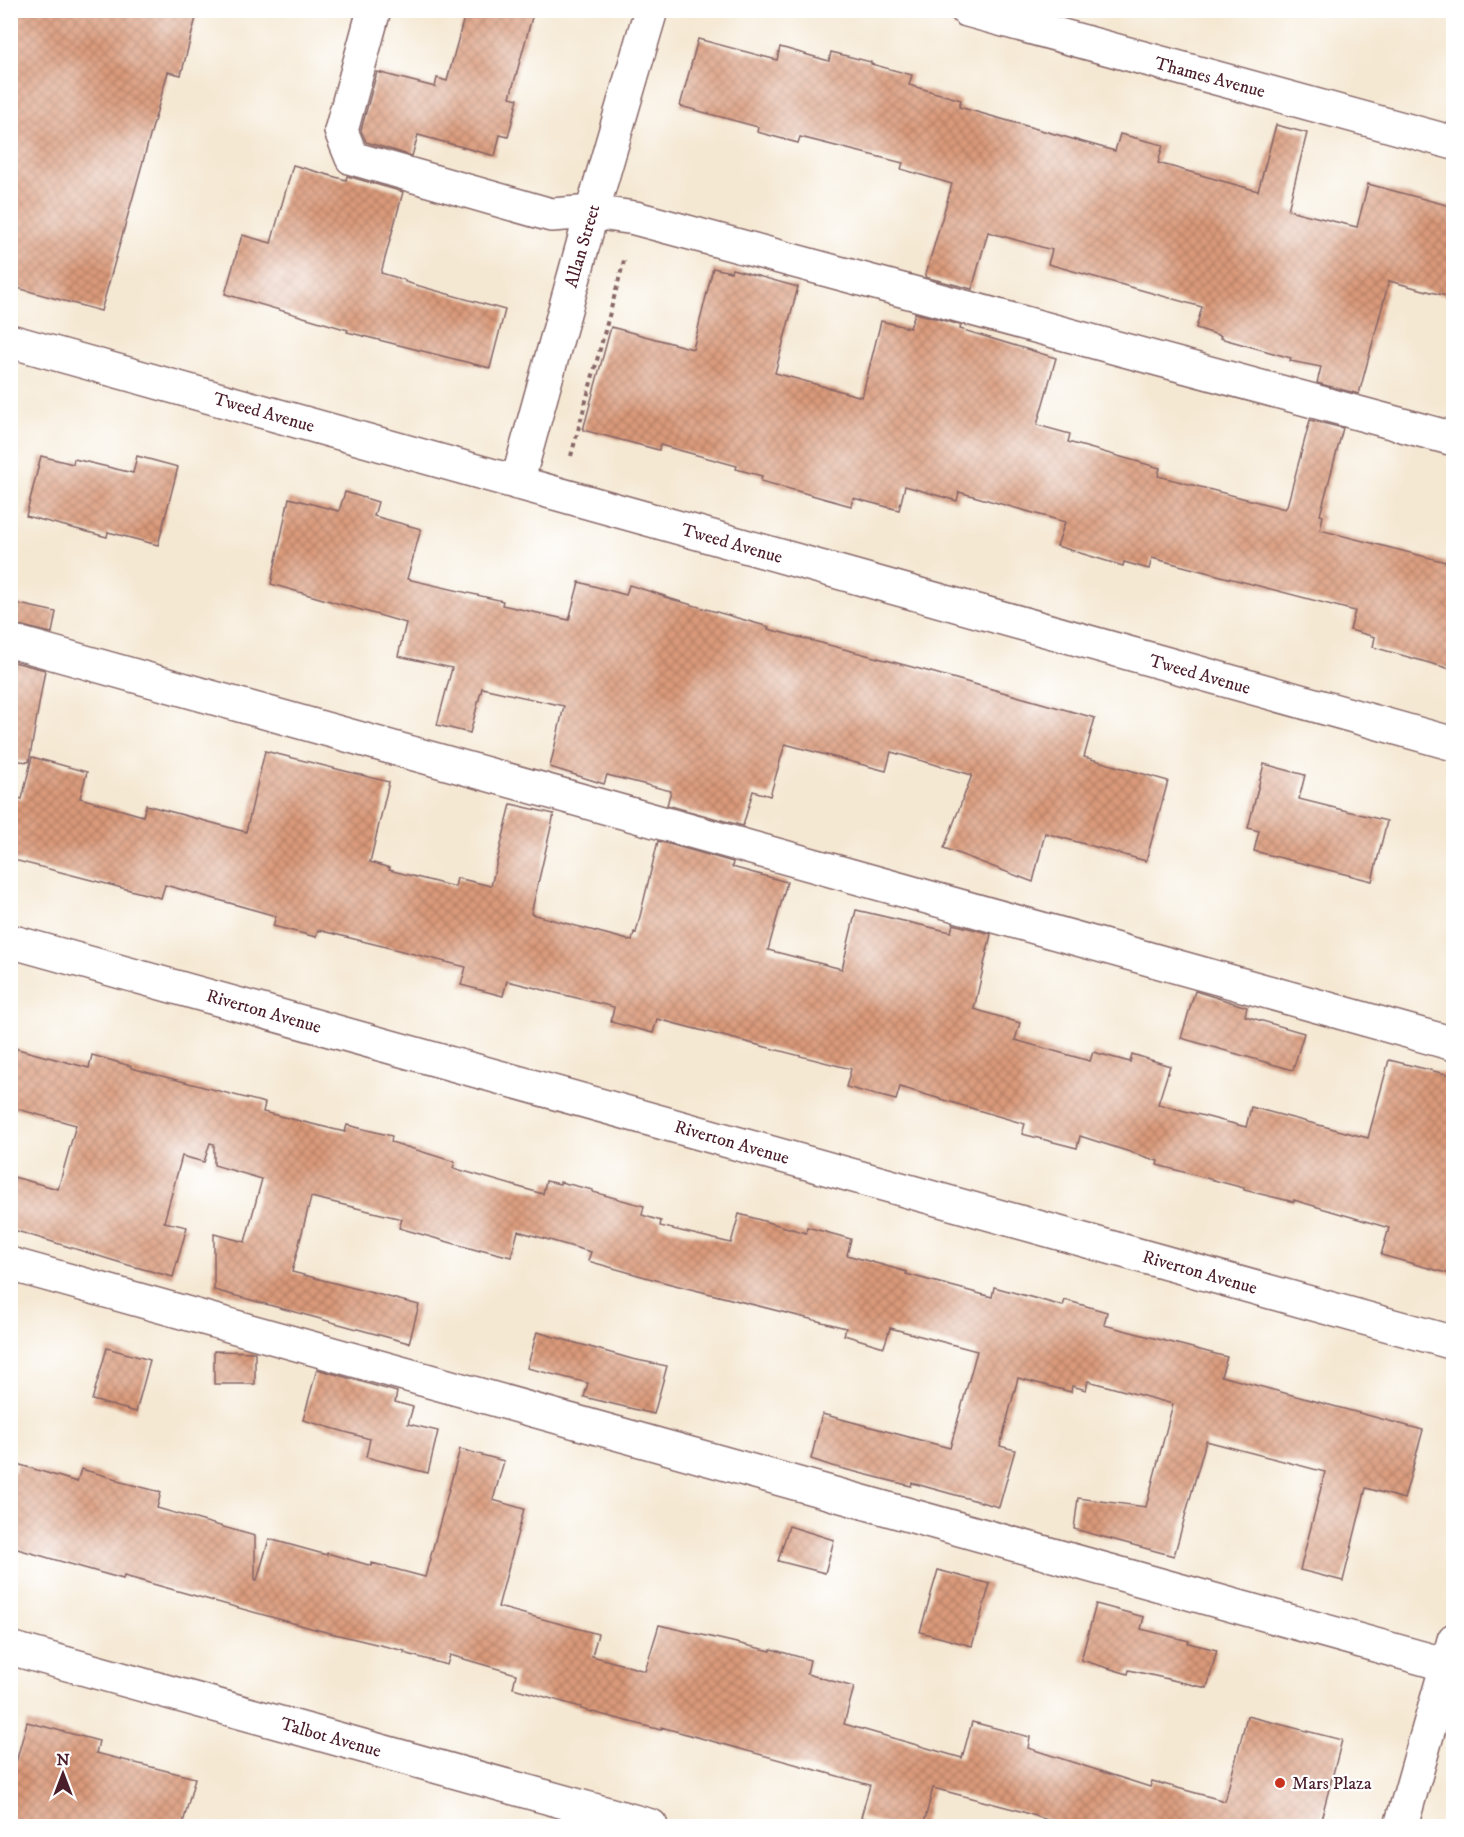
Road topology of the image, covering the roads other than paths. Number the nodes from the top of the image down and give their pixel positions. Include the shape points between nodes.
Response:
1 (374, 10) edge
2 (651, 10) edge
3 (967, 10) edge
4 (1454, 143) edge
5 (592, 212) junction
6 (10, 341) edge
7 (1454, 439) edge
8 (517, 483) junction
9 (10, 641) edge
10 (1454, 744) edge
11 (10, 941) edge
12 (1454, 1044) edge
13 (10, 1264) edge
14 (1454, 1343) edge
15 (10, 1648) edge
16 (1451, 1657) edge
17 (651, 1827) edge
18 (1401, 1827) edge

1 - 5 street via 341,131 352,158 551,215
2 - 5 street, Allan Street
3 - 4 street, Thames Avenue
5 - 7 street via 635,218
5 - 8 street, Allan Street
6 - 8 street, Tweed Avenue
8 - 10 street, Tweed Avenue
9 - 12 street
11 - 14 street, Riverton Avenue
13 - 16 street
15 - 17 street, Talbot Avenue
16 - 18 street

